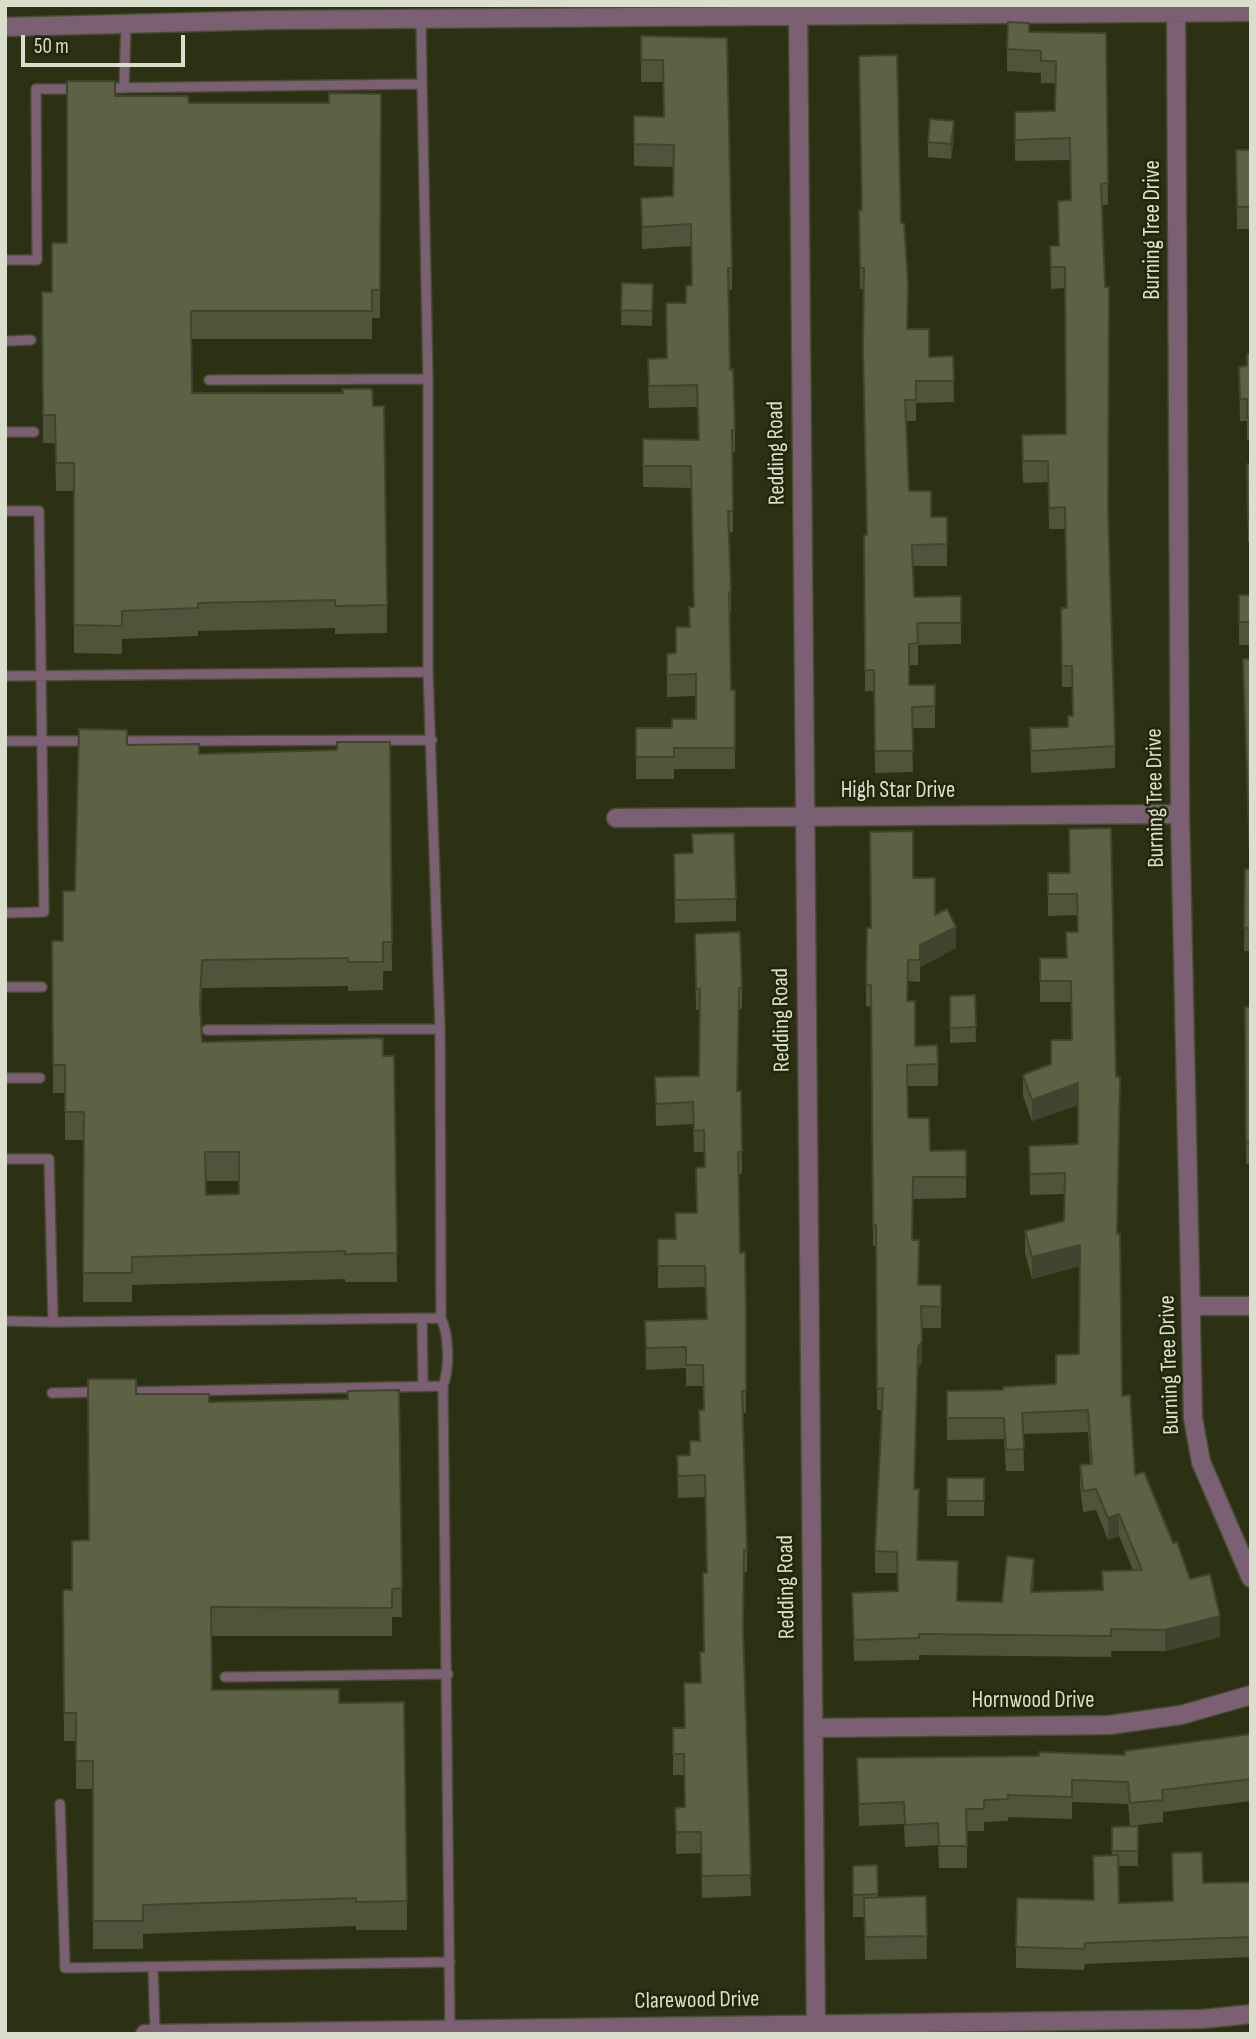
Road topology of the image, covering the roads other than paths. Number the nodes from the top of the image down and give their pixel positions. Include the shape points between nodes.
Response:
1 (1176, 9) edge
2 (798, 11) edge
3 (554, 12) edge
4 (1251, 12) edge
5 (421, 20) junction
6 (126, 24) junction
7 (5, 27) edge
8 (422, 84) junction
9 (86, 88) edge
10 (99, 88) edge
11 (124, 88) junction
12 (5, 260) edge
13 (31, 340) dead end
14 (5, 341) edge
15 (428, 379) junction
16 (209, 380) dead end
17 (5, 432) edge
18 (34, 432) dead end
19 (5, 511) edge
20 (428, 672) junction
21 (41, 675) junction
22 (5, 676) edge
23 (432, 740) junction
24 (5, 741) edge
25 (42, 741) junction
26 (96, 741) edge
27 (109, 741) edge
28 (1180, 814) junction
29 (805, 817) junction
30 (615, 818) dead end
31 (5, 914) edge
32 (5, 987) edge
33 (42, 987) dead end
34 (440, 1029) junction
35 (208, 1030) dead end
36 (5, 1078) edge
37 (40, 1078) dead end
38 (5, 1159) edge
39 (1192, 1306) junction
40 (1251, 1306) edge
41 (422, 1318) junction
42 (441, 1318) junction
43 (5, 1321) edge
44 (53, 1322) junction
45 (443, 1386) junction
46 (423, 1387) junction
47 (52, 1393) dead end
48 (1251, 1578) edge
49 (448, 1674) junction
50 (225, 1677) dead end
51 (1251, 1695) edge
52 (813, 1728) junction
53 (60, 1804) dead end
54 (450, 1962) junction
55 (153, 1967) junction
56 (1251, 2014) edge
57 (816, 2028) edge
58 (450, 2032) junction
59 (238, 2033) edge
60 (145, 2034) edge
61 (155, 2034) edge

1 - 2 street
1 - 4 street
1 - 28 street, Burning Tree Drive
2 - 3 street
2 - 29 street, Redding Road
3 - 5 street
5 - 6 street
5 - 8 lane
6 - 7 street
6 - 11 lane
8 - 11 lane
8 - 15 lane
9 - 12 lane via 36,89 37,260
10 - 11 lane
13 - 14 lane
15 - 16 lane
15 - 20 lane
17 - 18 lane
19 - 21 lane via 39,511
20 - 21 lane
20 - 23 lane
21 - 22 lane
21 - 25 lane
23 - 27 lane
23 - 34 lane
24 - 25 lane
25 - 26 lane
25 - 31 lane via 44,912
28 - 29 street, High Star Drive
28 - 39 street, Burning Tree Drive
29 - 30 street, High Star Drive
29 - 52 street, Redding Road
32 - 33 lane
34 - 35 lane
34 - 42 lane
36 - 37 lane
38 - 44 lane via 49,1159
39 - 40 street
39 - 48 street, Burning Tree Drive via 1193,1418 1201,1462
41 - 42 lane
41 - 44 lane
41 - 46 lane
42 - 45 lane via 446,1329
43 - 44 lane
45 - 46 lane
45 - 49 lane
46 - 47 lane
49 - 50 lane
49 - 54 lane
51 - 52 street, Hornwood Drive via 1181,1715 1110,1725
52 - 57 street, Redding Road
53 - 55 lane via 65,1968
54 - 55 lane
54 - 58 lane
55 - 61 lane
56 - 57 street, Clarewood Drive
57 - 58 street, Clarewood Drive
58 - 59 street, Clarewood Drive
59 - 61 street, Clarewood Drive
60 - 61 street, Clarewood Drive

